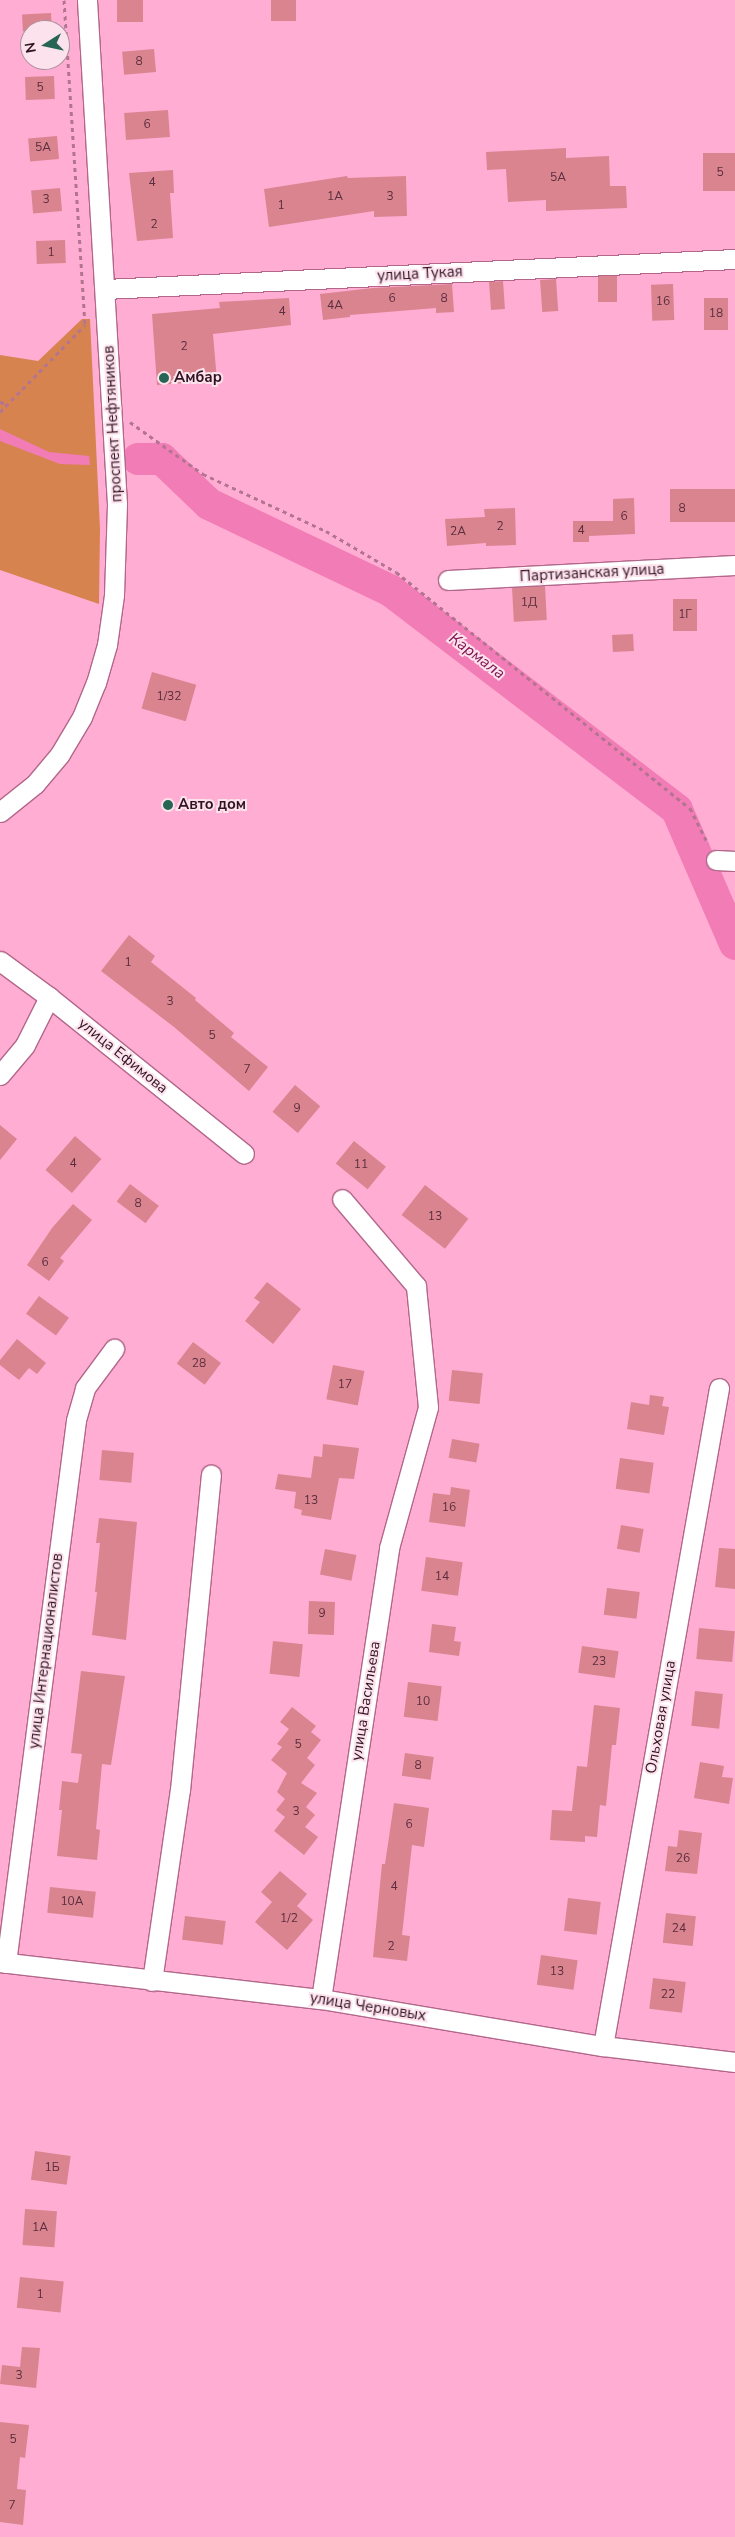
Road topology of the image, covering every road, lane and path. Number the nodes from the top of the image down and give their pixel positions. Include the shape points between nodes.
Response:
1 (64, 0) edge
2 (87, 0) edge
3 (735, 259) edge
4 (105, 289) junction
5 (0, 402) edge
6 (8, 404) junction
7 (0, 412) edge
8 (121, 421) junction
9 (735, 565) edge
10 (448, 580) dead end
11 (0, 812) edge
12 (726, 860) edge
13 (3, 969) edge
14 (49, 997) junction
15 (0, 1075) edge
16 (244, 1154) dead end
17 (342, 1199) dead end
18 (114, 1349) dead end
19 (719, 1388) dead end
20 (211, 1475) dead end
21 (3, 1963) edge
22 (152, 1981) junction
23 (320, 1999) junction
24 (603, 2046) junction
25 (735, 2062) edge

1 - 6 path via 85,325
2 - 4 street, проспект Нефтяников
3 - 4 street, улица Тукая
4 - 8 street, проспект Нефтяников
5 - 6 path
6 - 7 path
8 - 11 street, проспект Нефтяников via 114,595 107,644 96,683 82,717 60,754 35,784
8 - 12 path via 203,474 326,531 396,572 690,808
9 - 10 street, Партизанская улица
13 - 14 street, улица Ефимова
14 - 15 street via 25,1045
14 - 16 street, улица Ефимова
17 - 23 street, улица Васильева via 416,1286 428,1407 389,1548
18 - 21 street, улица Интернационалистов via 85,1388 76,1420
19 - 24 street, Ольховая улица
20 - 22 street via 180,1790
21 - 22 street, улица Черновых
22 - 23 street, улица Черновых
23 - 24 street, улица Черновых
24 - 25 street, улица Черновых

